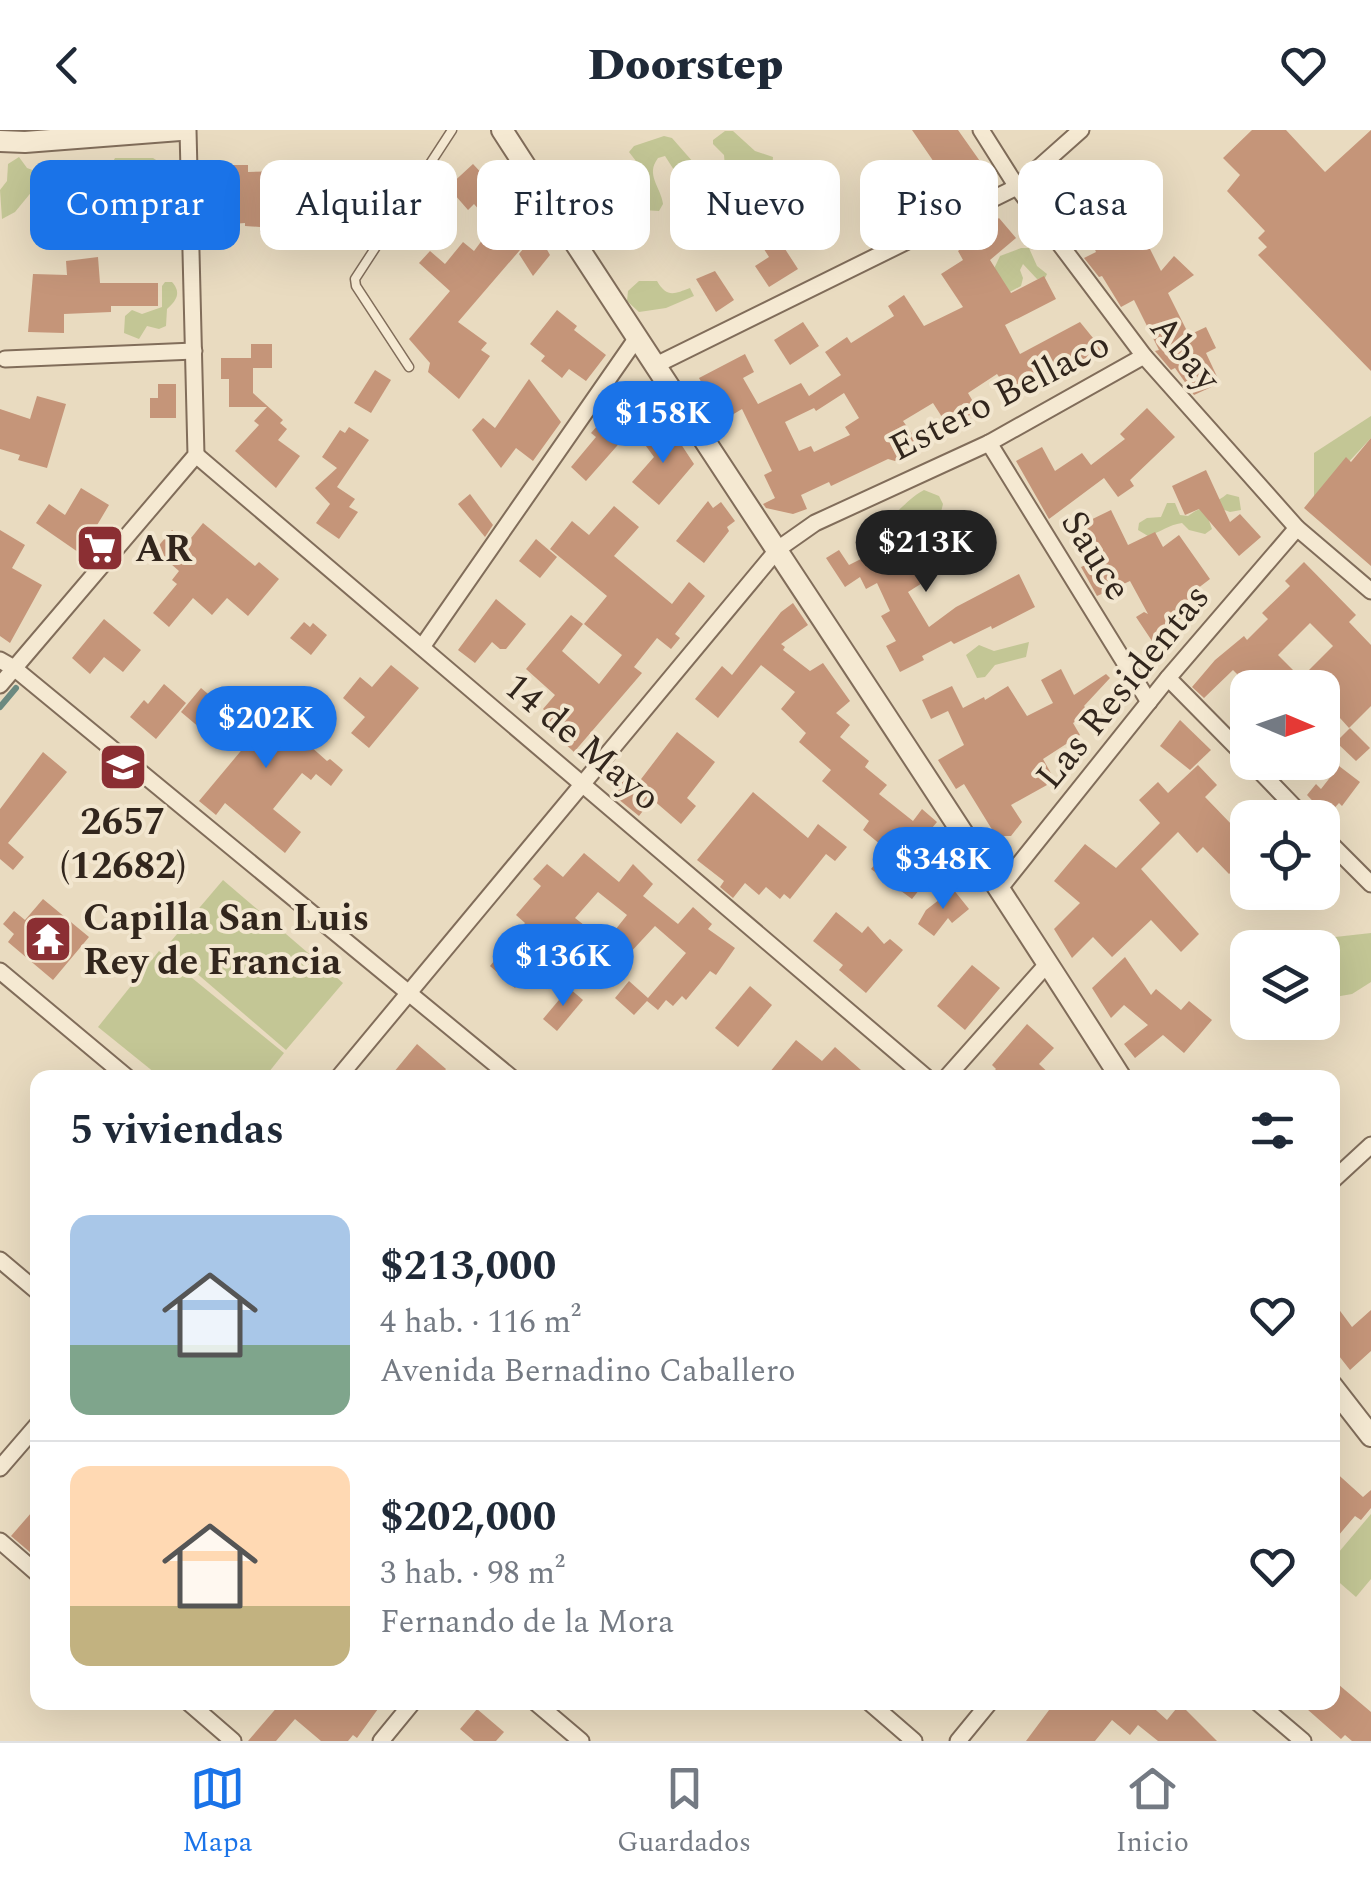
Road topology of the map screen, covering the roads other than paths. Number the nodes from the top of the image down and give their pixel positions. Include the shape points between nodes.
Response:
1 (184, 130) edge
2 (452, 130) edge
3 (502, 130) edge
4 (980, 130) edge
5 (1081, 130) edge
6 (0, 141) edge
7 (1017, 187) junction
8 (636, 339) junction
9 (194, 351) junction
10 (1144, 356) junction
11 (5, 359) dead end
12 (654, 366) junction
13 (409, 367) dead end
14 (989, 442) junction
15 (196, 454) junction
16 (1297, 528) junction
17 (778, 548) junction
18 (1371, 592) edge
19 (422, 647) junction
20 (7, 664) edge
21 (1168, 678) junction
22 (0, 686) edge
23 (1149, 702) junction
24 (1230, 742) edge
25 (1268, 780) edge
26 (583, 783) junction
27 (1287, 800) edge
28 (1340, 853) edge
29 (1371, 884) edge
30 (1000, 888) junction
31 (1048, 963) junction
32 (0, 971) edge
33 (410, 992) junction
34 (118, 1070) edge
35 (345, 1070) edge
36 (503, 1070) edge
37 (918, 1070) edge
38 (953, 1070) edge
39 (1116, 1070) edge
40 (1371, 1145) edge
41 (1340, 1174) edge
42 (0, 1260) edge
43 (30, 1285) edge
44 (1340, 1396) edge
45 (30, 1433) edge
46 (1371, 1436) edge
47 (0, 1468) edge
48 (0, 1542) edge
49 (30, 1567) edge
50 (197, 1710) edge
51 (406, 1710) edge
52 (544, 1710) edge
53 (878, 1710) edge
54 (983, 1710) edge
55 (1266, 1710) edge
56 (233, 1741) edge
57 (381, 1741) edge
58 (581, 1741) edge
59 (914, 1741) edge
60 (958, 1741) edge
61 (1303, 1741) edge

1 - 6 street
1 - 9 street
2 - 13 lane via 355,279
3 - 8 street
4 - 7 street, Abay
5 - 7 street
7 - 10 street, Abay
7 - 12 street
8 - 12 street
8 - 19 street
9 - 11 street
9 - 15 street
10 - 14 street, Estero Bellaco
10 - 16 street, Abay
12 - 17 street
14 - 17 street, Estero Bellaco via 814,522
14 - 23 street, Sauce
15 - 19 street, 14 de Mayo
15 - 20 street
16 - 18 street, Abay
16 - 21 street, Las Residentas
17 - 26 street, Estero Bellaco
17 - 30 street
19 - 26 street, 14 de Mayo
20 - 22 street
20 - 33 street
21 - 23 street, Las Residentas
21 - 24 street
23 - 30 street, Las Residentas
25 - 27 street
26 - 33 street, Estero Bellaco
26 - 37 street, 14 de Mayo
28 - 29 street
30 - 31 street
31 - 38 street
31 - 39 street
32 - 34 street
33 - 35 street, Estero Bellaco
33 - 36 street
40 - 41 street
42 - 43 street
44 - 46 street
45 - 47 street
48 - 49 street
50 - 56 street
51 - 57 street
52 - 58 street
53 - 59 street
54 - 60 street
55 - 61 street

